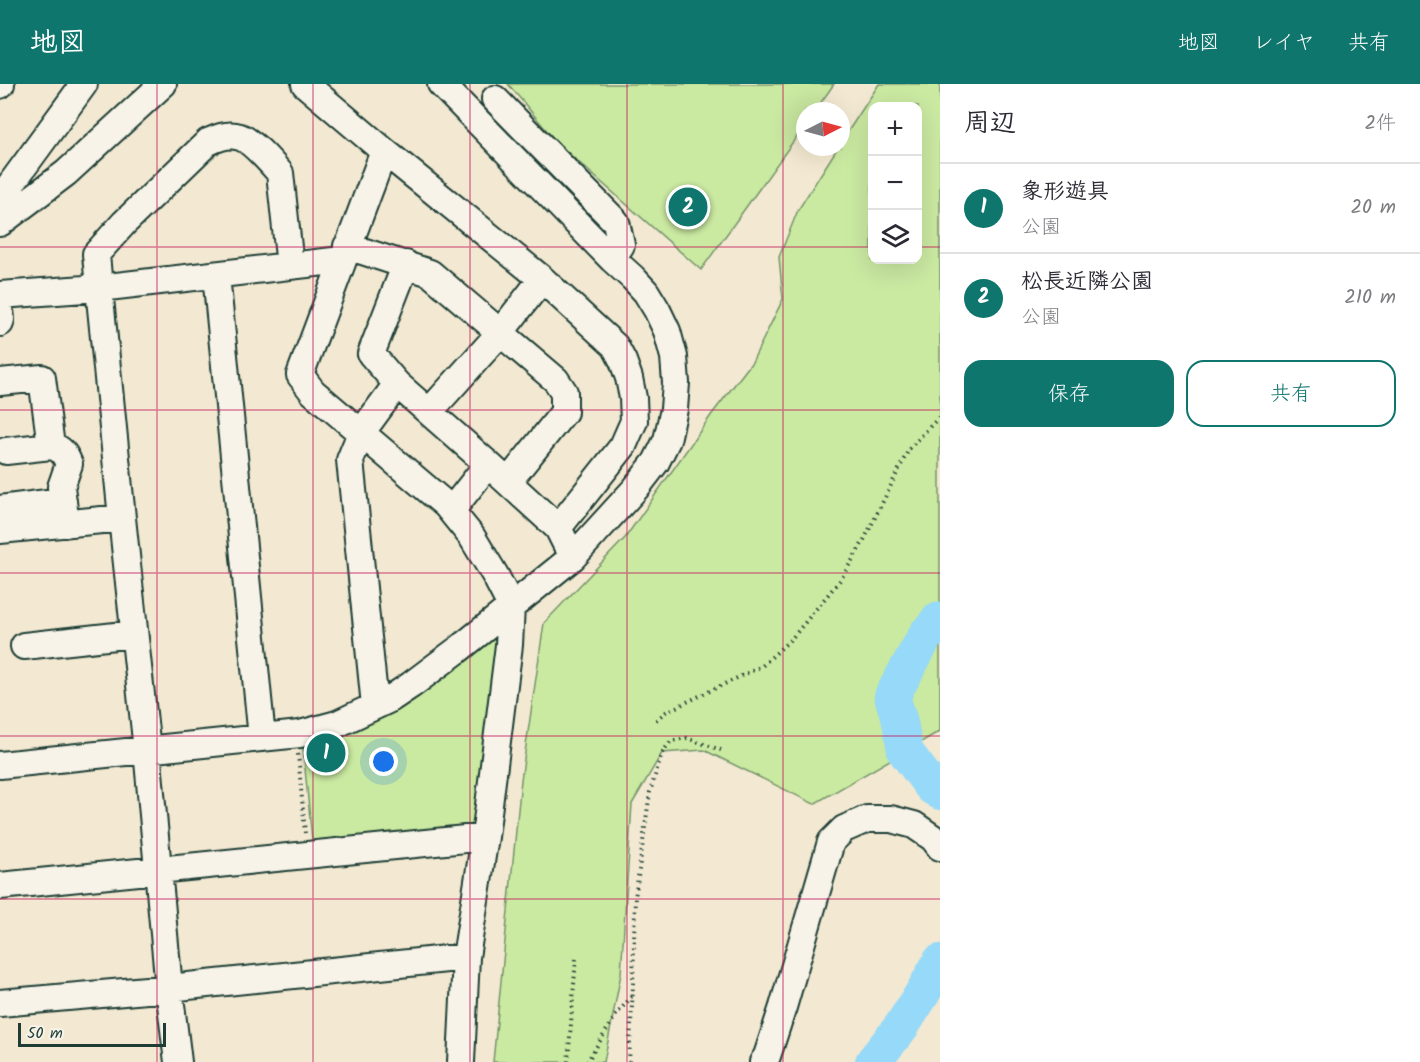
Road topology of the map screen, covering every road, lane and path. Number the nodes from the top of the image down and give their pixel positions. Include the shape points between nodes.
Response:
1 (84, 84) edge
2 (163, 84) edge
3 (305, 84) edge
4 (441, 84) edge
5 (495, 99) dead end
6 (384, 151) junction
7 (3, 209) edge
8 (345, 253) junction
9 (612, 259) junction
10 (406, 264) junction
11 (290, 266) junction
12 (216, 275) junction
13 (542, 279) junction
14 (99, 288) junction
15 (0, 295) edge
16 (0, 310) edge
17 (0, 323) edge
18 (500, 333) junction
19 (1, 380) edge
20 (397, 384) junction
21 (429, 412) junction
22 (940, 416) edge
23 (361, 433) junction
24 (51, 446) junction
25 (6, 451) dead end
26 (488, 464) junction
27 (508, 482) junction
28 (0, 509) edge
29 (451, 511) junction
30 (65, 512) junction
31 (122, 518) junction
32 (558, 528) junction
33 (0, 530) edge
34 (573, 557) junction
35 (511, 606) junction
36 (134, 634) junction
37 (24, 646) dead end
38 (375, 706) junction
39 (656, 720) dead end
40 (296, 734) junction
41 (262, 738) junction
42 (147, 750) junction
43 (720, 750) dead end
44 (0, 765) edge
45 (485, 837) junction
46 (940, 847) edge
47 (308, 855) junction
48 (158, 870) junction
49 (0, 886) edge
50 (466, 957) junction
51 (576, 959) dead end
52 (169, 988) junction
53 (633, 994) junction
54 (0, 1003) edge
55 (178, 1062) edge
56 (461, 1062) edge
57 (568, 1062) edge
58 (587, 1062) edge
59 (629, 1062) edge
60 (763, 1062) edge

1 - 7 street
2 - 7 street via 66,173
3 - 6 street
4 - 9 street
5 - 9 street via 616,222 621,245
6 - 8 street
6 - 13 street
8 - 10 street
8 - 11 street
8 - 23 street via 300,375 313,392
9 - 34 street via 646,292 667,331 674,357 674,409 667,440 656,462
10 - 18 street via 430,273
10 - 20 street via 371,354
11 - 12 street
11 - 14 street via 280,173 239,136 227,136 208,142 96,254
12 - 14 street
12 - 41 street
13 - 18 street
13 - 32 street via 615,346 633,398 634,421 623,446
14 - 15 street
14 - 31 street
16 - 17 street
18 - 21 street
18 - 27 street via 556,380 564,392 564,412
19 - 24 street via 42,378
20 - 21 street
20 - 23 street
21 - 26 street
22 - 39 path via 909,449 841,579 793,637 762,666
23 - 29 street
23 - 38 street via 350,460
24 - 25 street
24 - 30 street via 65,453 69,464 61,487
26 - 27 street
26 - 29 street
27 - 32 street
28 - 30 street
29 - 35 street via 472,537
30 - 31 street
30 - 33 street
31 - 36 street
32 - 34 street
34 - 35 street
35 - 38 street via 411,685
35 - 45 street
36 - 37 street
36 - 42 street
38 - 40 street via 337,724
40 - 41 street
40 - 47 path
41 - 42 street
42 - 44 street
42 - 48 street
43 - 53 path via 687,738 671,741 662,753 650,792 638,870
45 - 47 street
45 - 50 street
46 - 60 street via 914,825 891,819 867,819 844,829 831,842
47 - 48 street
48 - 49 street
48 - 52 street
50 - 52 street
50 - 56 street
51 - 57 path
52 - 54 street
52 - 55 street
53 - 58 path
53 - 59 path

